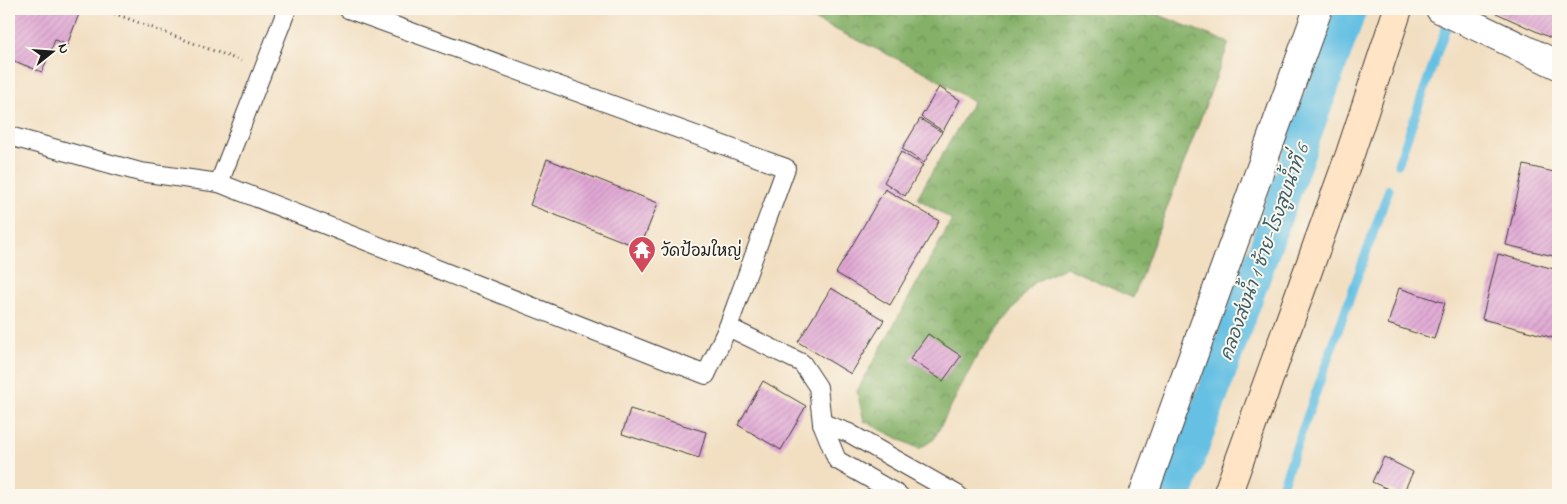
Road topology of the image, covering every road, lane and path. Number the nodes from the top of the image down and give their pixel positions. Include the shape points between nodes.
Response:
1 (287, 9) edge
2 (348, 9) edge
3 (1318, 9) edge
4 (1398, 9) edge
5 (1440, 9) edge
6 (105, 10) edge
7 (1558, 65) edge
8 (263, 69) junction
9 (9, 136) edge
10 (219, 183) junction
11 (728, 328) junction
12 (822, 423) junction
13 (899, 495) edge
14 (958, 495) edge
15 (1143, 495) edge
16 (1227, 495) edge

1 - 8 lane
2 - 11 lane via 786,168
3 - 15 street
4 - 16 main road via 1350,154
5 - 7 street
6 - 8 path
8 - 10 lane
9 - 10 lane via 140,172
10 - 11 lane via 706,375
11 - 12 lane via 802,363 818,387
12 - 13 lane via 837,460
12 - 14 lane via 849,433

